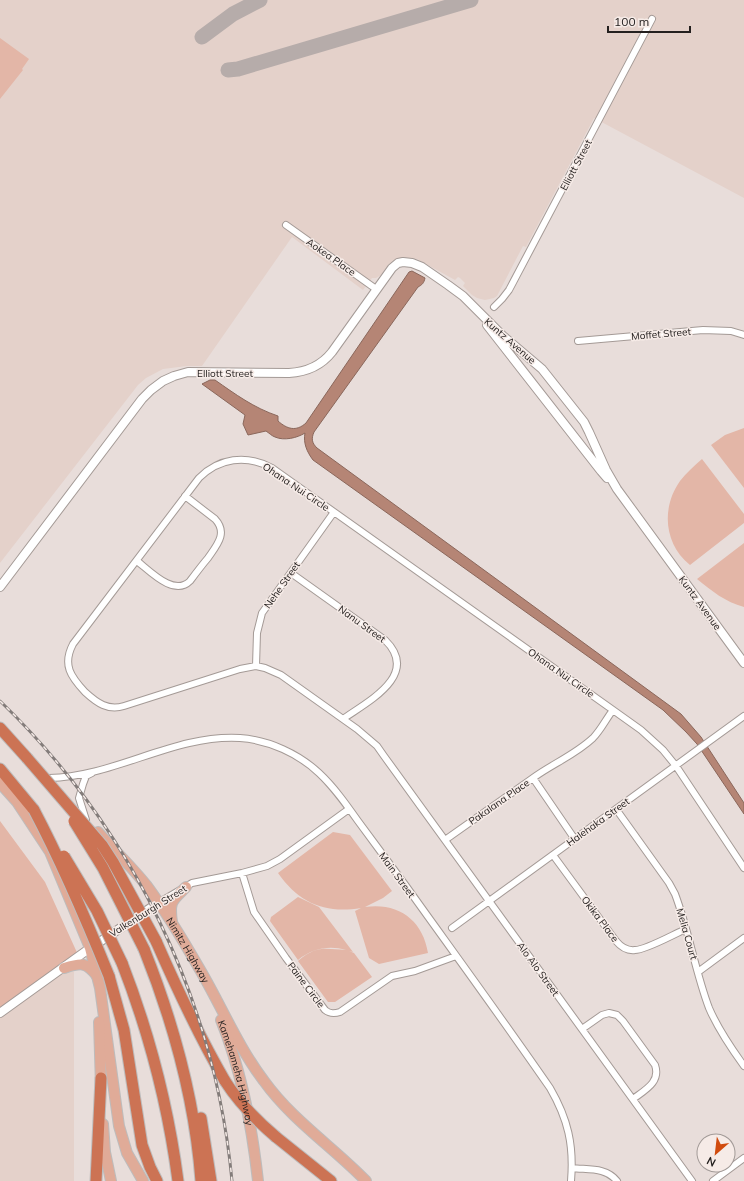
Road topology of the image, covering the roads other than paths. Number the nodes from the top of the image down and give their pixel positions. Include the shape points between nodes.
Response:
1 (652, 19) dead end
2 (286, 226) dead end
3 (376, 289) junction
4 (494, 306) dead end
5 (482, 316) junction
6 (744, 335) edge
7 (578, 341) dead end
8 (614, 484) junction
9 (185, 496) junction
10 (334, 512) junction
11 (137, 561) junction
12 (291, 573) junction
13 (0, 587) edge
14 (744, 663) edge
15 (256, 666) junction
16 (613, 710) junction
17 (744, 716) edge
18 (343, 719) junction
19 (0, 724) edge
20 (0, 728) edge
21 (27, 758) junction
22 (676, 766) junction
23 (0, 769) edge
24 (101, 770) junction
25 (49, 778) junction
26 (533, 778) junction
27 (0, 783) edge
28 (349, 809) junction
29 (616, 809) junction
30 (34, 810) junction
31 (86, 820) junction
32 (574, 838) junction
33 (445, 840) junction
34 (553, 855) junction
35 (744, 868) edge
36 (242, 873) junction
37 (186, 887) junction
38 (488, 901) junction
39 (158, 902) junction
40 (172, 924) junction
41 (452, 928) dead end
42 (686, 929) junction
43 (744, 938) edge
44 (90, 948) junction
45 (456, 956) junction
46 (64, 968) junction
47 (199, 968) junction
48 (698, 972) junction
49 (98, 978) junction
50 (100, 988) junction
51 (0, 1013) edge
52 (172, 1026) junction
53 (582, 1029) junction
54 (744, 1066) edge
55 (101, 1078) junction
56 (161, 1082) junction
57 (633, 1099) junction
58 (744, 1158) edge
59 (572, 1168) junction
60 (96, 1181) edge
61 (111, 1181) edge
62 (143, 1181) edge
63 (158, 1181) edge
64 (170, 1181) edge
65 (178, 1181) edge
66 (201, 1181) edge
67 (210, 1181) edge
68 (258, 1181) edge
69 (331, 1181) edge
70 (366, 1181) edge
71 (571, 1181) edge
72 (617, 1181) edge
73 (692, 1181) edge
74 (713, 1181) edge

1 - 4 street, Elliott Street via 509,290
2 - 3 street, Aokea Place
3 - 5 street, Elliott Street via 394,265 412,263 453,288
3 - 13 street, Elliott Street via 332,352 314,367 302,372 289,373 188,372 169,378 151,390
5 - 8 street, Kuntz Avenue via 601,471
5 - 8 street, Kuntz Avenue via 542,369 584,422
6 - 7 street, Moffet Street via 731,331 703,330
8 - 14 street, Kuntz Avenue
9 - 10 street, Ohana Nui Circle via 211,468 226,461 242,459 257,461 272,468
9 - 11 street, Ohana Nui Circle
9 - 11 street via 219,523 221,534 218,545 190,581 180,586 168,584
10 - 12 street, Nehe Street
10 - 16 street, Ohana Nui Circle
11 - 15 street, Ohana Nui Circle via 73,644 69,653 72,677 95,701 107,707 120,708
12 - 15 street, Nehe Street via 260,620
12 - 18 street, Nanu Street via 385,640 395,656 396,670 390,683
15 - 18 street via 281,675
16 - 22 street, Ohana Nui Circle via 653,740
16 - 26 street via 587,743
17 - 22 street, Halehaka Street
18 - 33 street, Alo Alo Street via 367,737 384,756
19 - 25 main road, Nimitz Highway
20 - 21 highway
21 - 52 highway, bridge via 78,827 104,868 144,950
21 - 69 highway, bridge via 102,845 113,862 156,941 199,1034 234,1095 253,1117
22 - 29 street, Halehaka Street
22 - 35 street, Ohana Nui Circle
23 - 30 highway
24 - 25 street, Main Street via 65,778
24 - 28 street, Main Street via 201,740 243,738 264,742 302,760 319,772
24 - 31 street, Main Street via 86,776 83,784 79,798
25 - 31 main road, Nimitz Highway
26 - 32 street, Pakalana Place
26 - 33 street, Pakalana Place
27 - 44 main road via 17,802 50,852
28 - 36 street, Valkenburgh Street via 280,859 267,866
28 - 45 street, Main Street
29 - 32 street, Halehaka Street
29 - 42 street, Melia Court via 669,883
30 - 56 highway, bridge via 97,911 122,964 144,1022
30 - 63 highway, bridge via 65,871 110,976 124,1030 142,1146
31 - 39 main road, Nimitz Highway via 146,885
32 - 34 street, Halehaka Street
33 - 38 street, Alo Alo Street
34 - 38 street, Halehaka Street
34 - 42 street, Okika Place via 616,941 624,948 641,950
36 - 37 street, Valkenburgh Street
36 - 45 street, Paine Circle via 254,912 328,1012 340,1012 392,976 415,971
37 - 39 street, Valkenburgh Street
37 - 40 main road via 173,900 170,908
38 - 41 street, Halehaka Street
38 - 53 street, Alo Alo Street
39 - 40 main road, Nimitz Highway
39 - 44 street, Valkenburgh Street
40 - 47 main road, Nimitz Highway
42 - 48 street, Melia Court
43 - 48 street
44 - 46 street, Valkenburgh Street
44 - 49 main road
45 - 59 street, Main Street via 560,1105 571,1143
46 - 49 main road via 82,964
46 - 51 street, Valkenburgh Street
47 - 68 main road, Kamehameha Highway via 238,1066 252,1132
47 - 70 main road, Nimitz Highway via 244,1051 274,1095
48 - 54 street, Melia Court via 718,1027
49 - 50 main road
50 - 55 main road
50 - 62 main road via 119,1126 127,1152
52 - 66 highway via 192,1109
52 - 67 highway via 196,1095
53 - 57 street, Alo Alo Street
53 - 57 street via 607,1013 615,1014 623,1020 656,1070 652,1084
55 - 60 highway
55 - 61 main road via 105,1152
56 - 64 highway
56 - 65 highway
57 - 73 street, Alo Alo Street
58 - 74 street
59 - 71 street, Main Street
59 - 72 street via 604,1171

